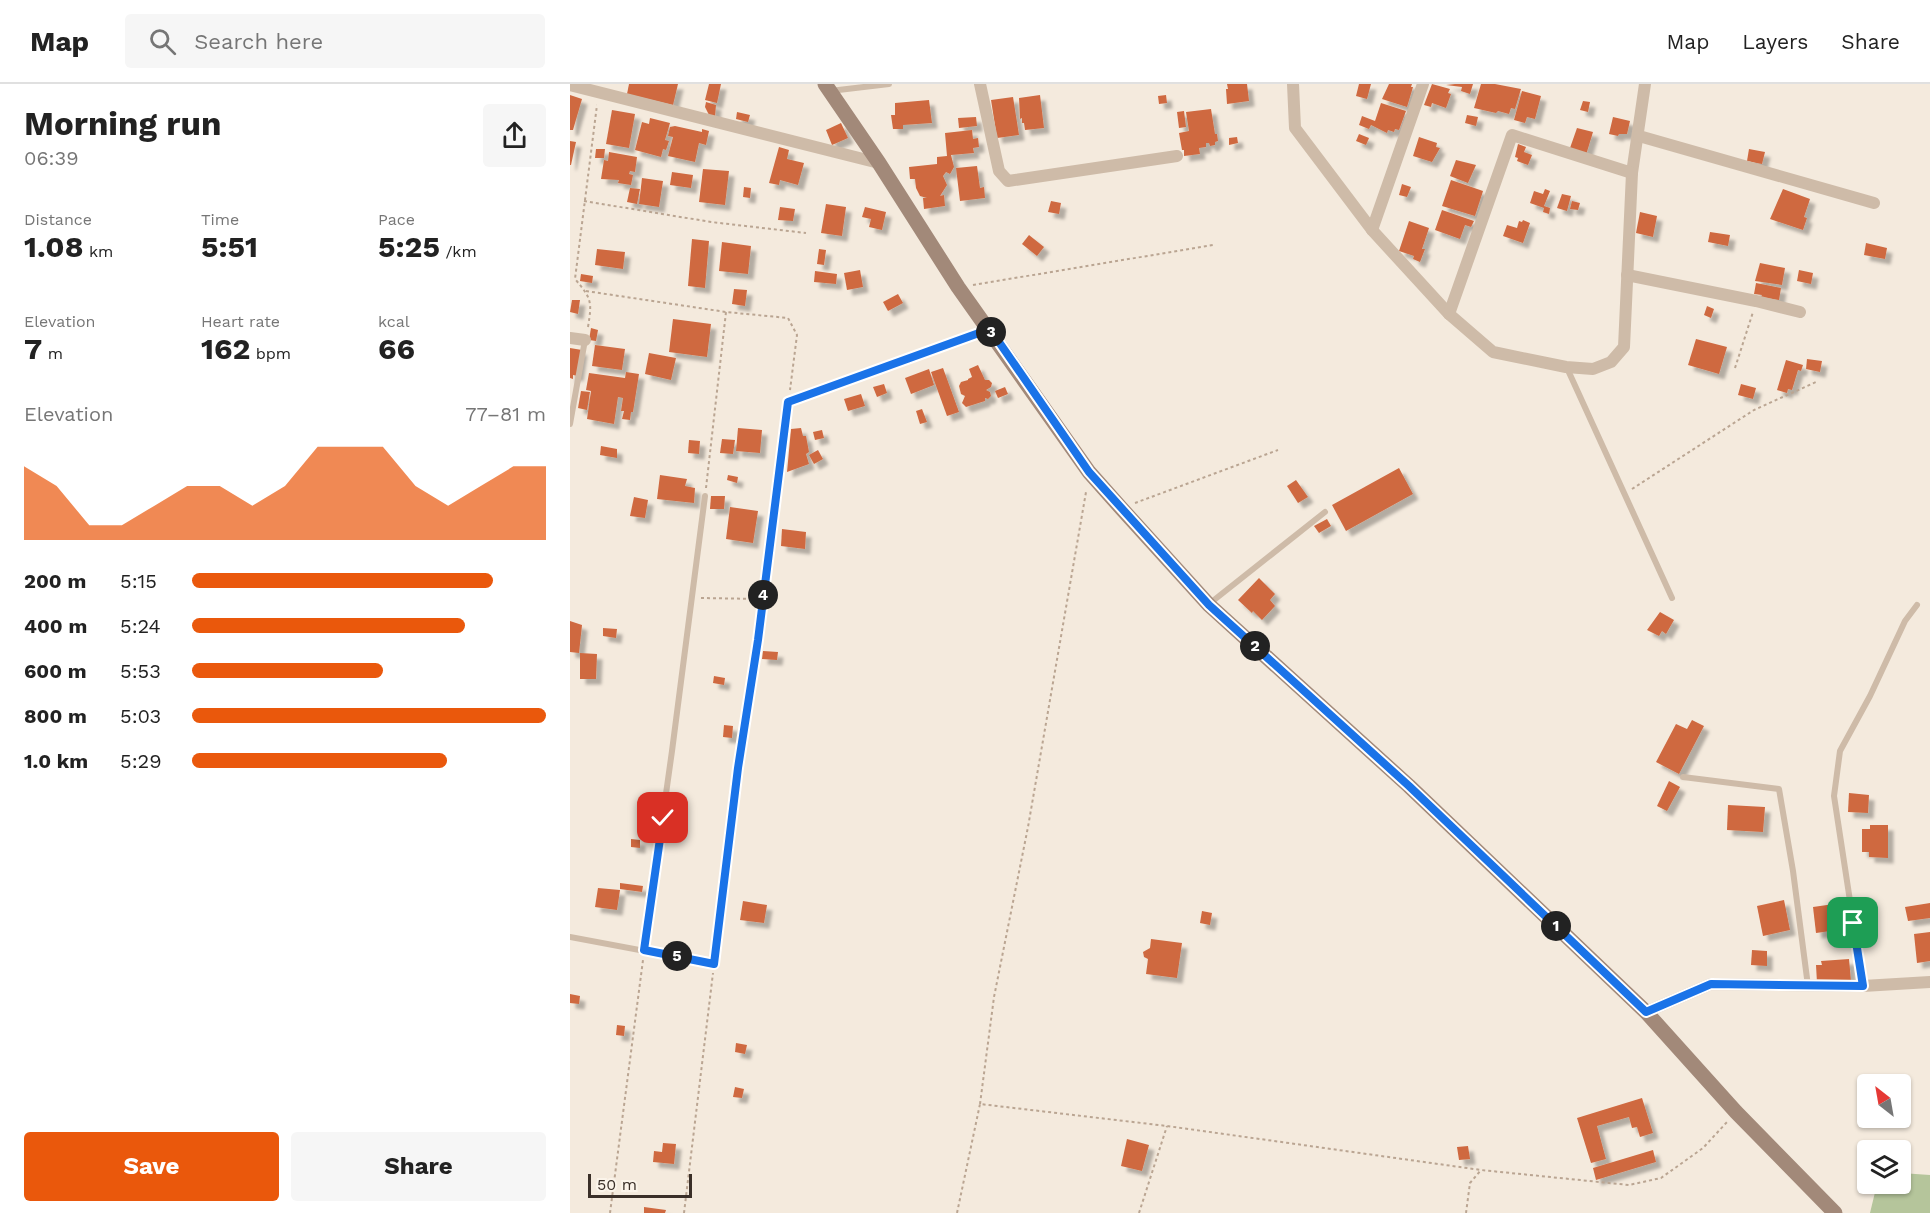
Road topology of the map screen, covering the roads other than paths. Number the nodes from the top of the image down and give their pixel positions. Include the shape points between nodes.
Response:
1 (889, 84) edge
2 (980, 84) edge
3 (1293, 84) edge
4 (1423, 84) edge
5 (1645, 84) edge
6 (570, 85) edge
7 (827, 88) edge
8 (1639, 136) junction
9 (1177, 156) dead end
10 (879, 163) junction
11 (1632, 172) junction
12 (1874, 203) dead end
13 (1372, 230) junction
14 (1627, 275) junction
15 (1800, 312) dead end
16 (1449, 314) junction
17 (990, 329) junction
18 (570, 338) edge
19 (585, 340) joint
20 (1566, 368) junction
21 (788, 402) road end
22 (570, 424) edge
23 (705, 496) dead end
24 (1325, 512) dead end
25 (1672, 598) dead end
26 (1209, 605) junction
27 (1917, 605) dead end
28 (1683, 777) dead end
29 (570, 937) edge
30 (644, 950) junction
31 (714, 964) road end
32 (1930, 982) edge
33 (1808, 986) junction
34 (1863, 986) junction
35 (1646, 1012) junction
36 (1835, 1213) edge

1 - 7 lane
2 - 9 street via 999,171 1008,181
3 - 13 street via 1295,128
4 - 13 street
5 - 8 street
6 - 10 street
7 - 10 street
8 - 11 street
8 - 12 street
10 - 17 street via 958,287
11 - 14 street
11 - 16 street via 1512,135
13 - 16 street
14 - 15 street
14 - 20 street via 1624,347 1611,362 1593,369
16 - 20 street via 1493,352
17 - 21 lane
17 - 26 street via 1089,472
18 - 19 street
19 - 22 lane
20 - 25 lane
23 - 30 lane
24 - 26 lane
26 - 35 street via 1409,786
27 - 34 lane via 1905,621 1840,751 1834,796
28 - 33 lane via 1779,789
29 - 30 lane
30 - 31 lane
32 - 34 street
33 - 34 street
33 - 35 street via 1711,984
35 - 36 street

